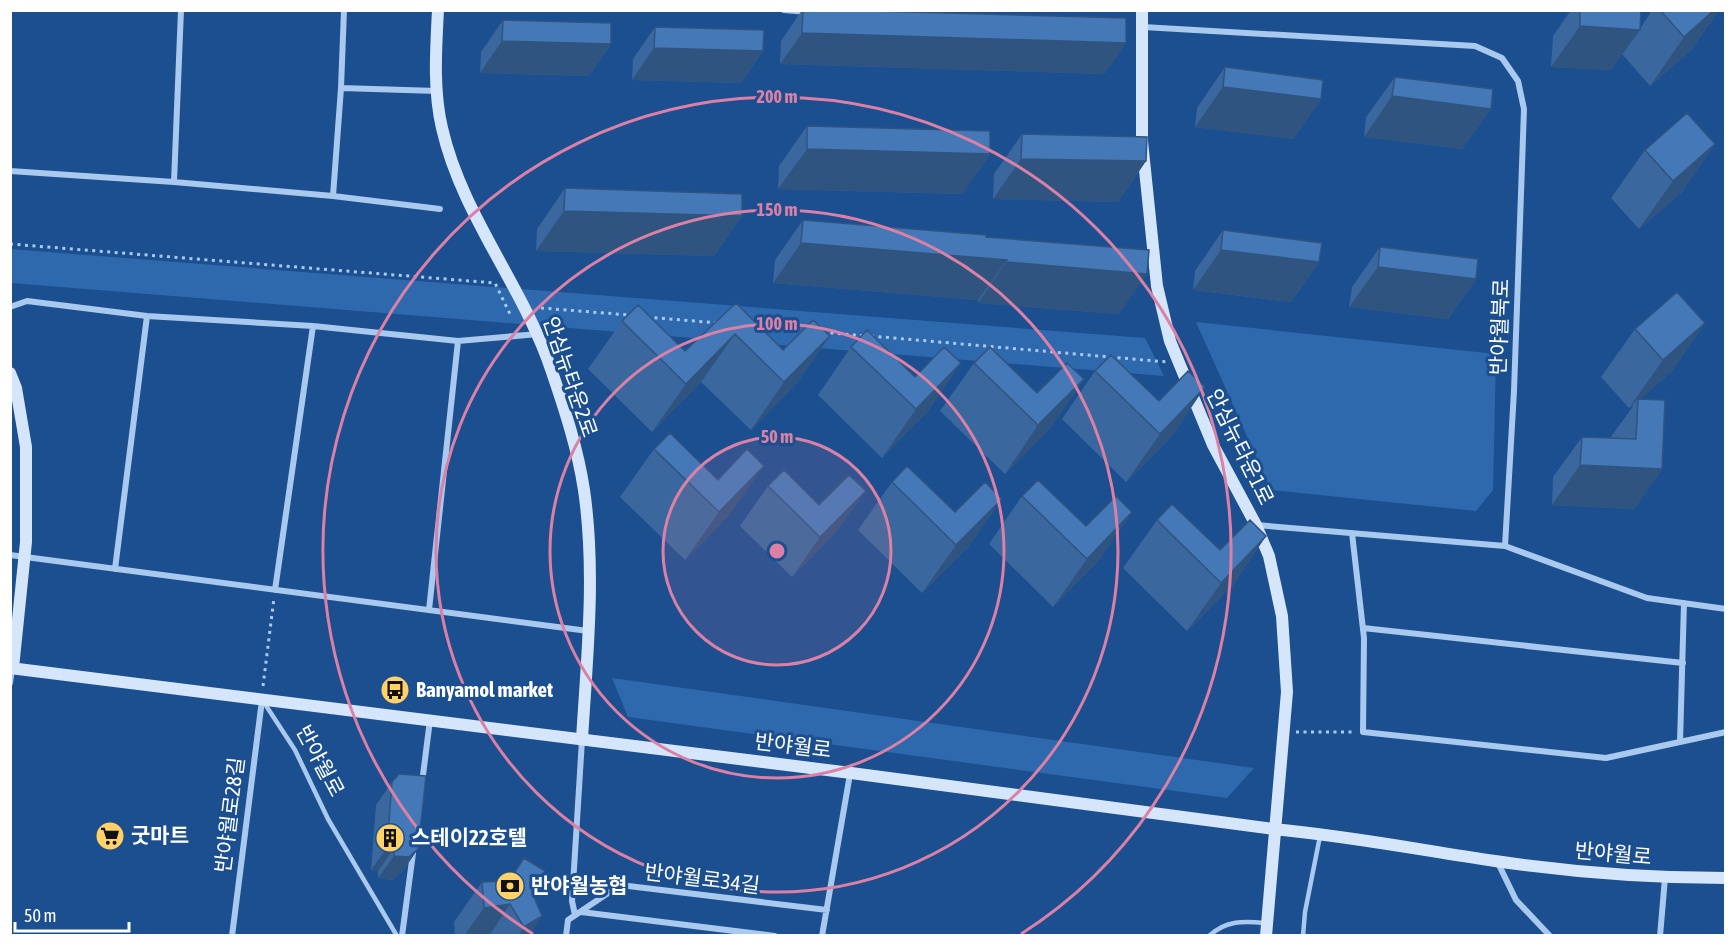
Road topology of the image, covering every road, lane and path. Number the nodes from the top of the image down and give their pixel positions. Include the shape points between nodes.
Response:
1 (181, 10) edge
2 (344, 10) edge
3 (438, 10) edge
4 (784, 10) edge
5 (1142, 10) edge
6 (820, 12) edge
7 (1142, 27) junction
8 (341, 88) junction
9 (437, 92) junction
10 (10, 171) edge
11 (174, 183) junction
12 (333, 196) junction
13 (440, 209) dead end
14 (10, 244) edge
15 (10, 307) edge
16 (541, 308) dead end
17 (510, 314) dead end
18 (147, 316) junction
19 (635, 316) edge
20 (647, 317) edge
21 (718, 323) edge
22 (313, 326) junction
23 (754, 326) edge
24 (538, 334) junction
25 (458, 341) junction
26 (1180, 363) junction
27 (10, 374) edge
28 (1256, 525) junction
29 (1352, 533) junction
30 (1505, 546) junction
31 (10, 555) edge
32 (25, 557) junction
33 (114, 569) junction
34 (274, 590) junction
35 (1684, 603) junction
36 (1725, 609) edge
37 (429, 610) junction
38 (1363, 628) junction
39 (588, 631) junction
40 (1683, 663) junction
41 (11, 668) edge
42 (10, 683) edge
43 (262, 699) junction
44 (430, 720) junction
45 (1284, 732) junction
46 (1363, 732) junction
47 (1725, 732) edge
48 (582, 739) junction
49 (1680, 742) junction
50 (851, 773) junction
51 (421, 788) edge
52 (1274, 829) junction
53 (1320, 833) junction
54 (414, 845) edge
55 (1497, 861) junction
56 (1665, 878) junction
57 (1725, 878) edge
58 (827, 910) junction
59 (578, 913) junction
60 (1267, 930) edge
61 (232, 936) edge
62 (397, 936) edge
63 (402, 936) edge
64 (566, 936) edge
65 (775, 936) edge
66 (822, 936) edge
67 (1209, 936) edge
68 (1303, 936) edge
69 (1550, 936) edge
70 (1660, 936) edge

1 - 11 street
2 - 8 street
3 - 9 street, 안심뉴타운2로
4 - 6 street
5 - 7 street, 안심뉴타운1로
7 - 26 street, 안심뉴타운1로 via 1142,141 1148,211 1157,286 1170,341
7 - 30 street, 반야월북로 via 1475,46 1502,58 1518,81 1524,109
8 - 9 street
8 - 12 street
9 - 24 street, 안심뉴타운2로 via 441,128 461,188
10 - 11 street
11 - 12 street
12 - 13 street
14 - 17 path via 495,283
15 - 18 street via 27,302
16 - 19 path
18 - 22 street
18 - 33 street
20 - 21 path
22 - 25 street
22 - 34 street
23 - 26 path
24 - 25 street
24 - 39 street, 안심뉴타운2로 via 569,426 584,490 590,567
25 - 37 street
26 - 28 street, 안심뉴타운1로 via 1213,446
27 - 32 street via 26,447
28 - 29 street
28 - 45 street, 안심뉴타운1로 via 1269,556 1282,616 1287,692
29 - 30 street
29 - 38 street
30 - 35 street via 1647,598
31 - 32 street
32 - 33 street
32 - 41 street
33 - 34 street
34 - 37 street
34 - 43 path
35 - 36 street
35 - 40 street
37 - 39 street
38 - 40 street
38 - 46 street
39 - 48 street, 안심뉴타운2로
40 - 49 street
41 - 42 street
41 - 43 street, 반야월로
43 - 44 street, 반야월로
43 - 61 street, 반야월로28길
43 - 62 lane, 반야월로 via 296,750 328,819
44 - 48 street, 반야월로
44 - 51 street
45 - 46 path
45 - 52 street, 안심뉴타운1로
46 - 49 street via 1606,758
47 - 49 street
48 - 50 street, 반야월로
48 - 59 street via 572,901
50 - 52 street, 반야월로
50 - 58 street
52 - 53 street, 반야월로
52 - 60 street, 안심뉴타운1로
53 - 55 street, 반야월로
53 - 68 lane
54 - 63 street
55 - 56 street, 반야월로
55 - 69 street via 1516,900
56 - 57 street, 반야월로
56 - 70 street
58 - 59 street, 반야월로34길 via 620,885
58 - 66 street
59 - 64 street, 반야월로34길 via 568,920
59 - 65 street
60 - 67 lane via 1234,922 1217,928

